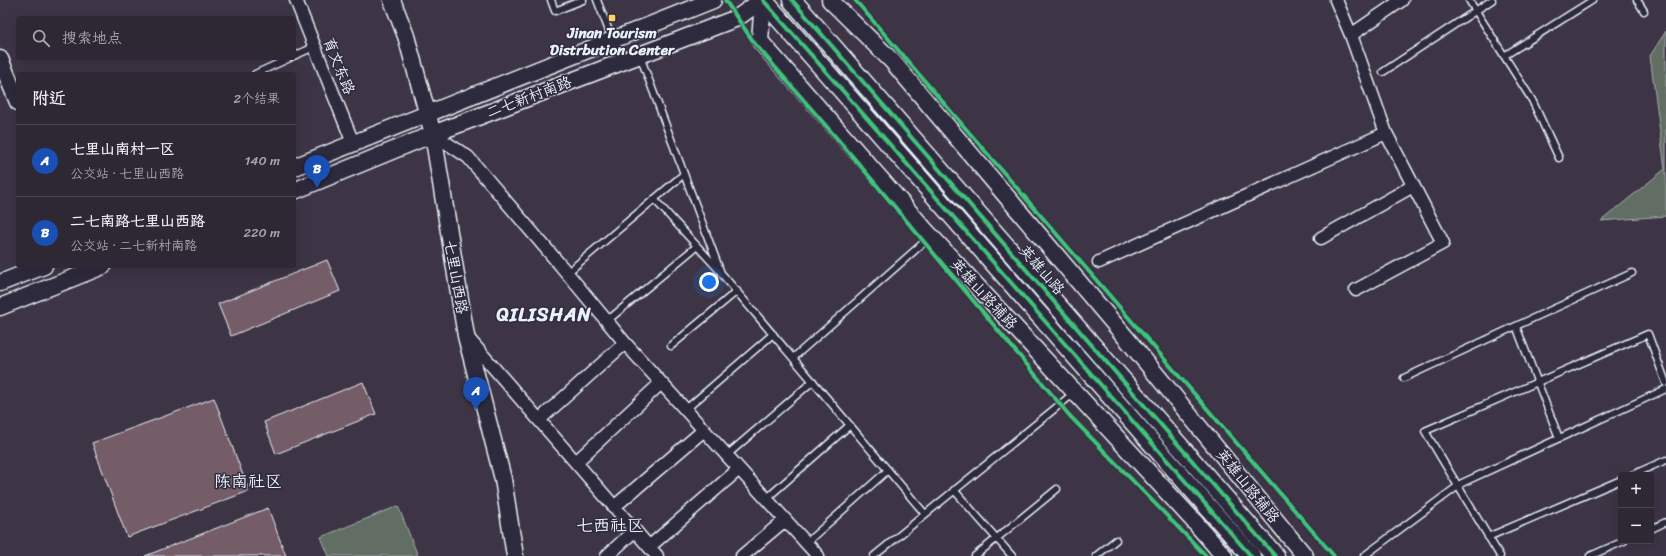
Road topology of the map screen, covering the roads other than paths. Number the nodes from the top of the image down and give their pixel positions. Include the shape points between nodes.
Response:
1 (296, 0) edge
2 (392, 0) edge
3 (551, 0) edge
4 (583, 0) edge
5 (596, 0) edge
6 (713, 0) edge
7 (763, 0) edge
8 (792, 0) edge
9 (830, 0) edge
10 (1336, 0) edge
11 (1402, 0) edge
12 (1469, 0) edge
13 (1492, 0) edge
14 (1593, 0) edge
15 (1637, 0) edge
16 (1476, 10) junction
17 (1644, 11) dead end
18 (1351, 35) junction
19 (612, 39) junction
20 (314, 47) junction
21 (296, 55) edge
22 (640, 55) junction
23 (1504, 56) junction
24 (0, 59) edge
25 (286, 60) edge
26 (621, 62) junction
27 (259, 72) edge
28 (1383, 72) dead end
29 (16, 97) edge
30 (428, 114) junction
31 (1386, 133) junction
32 (433, 134) junction
33 (353, 143) junction
34 (1559, 158) dead end
35 (296, 166) edge
36 (684, 174) junction
37 (1413, 186) junction
38 (296, 190) edge
39 (654, 199) junction
40 (931, 236) junction
41 (1321, 238) dead end
42 (697, 246) junction
43 (1099, 262) dead end
44 (39, 268) edge
45 (93, 268) edge
46 (721, 272) junction
47 (567, 273) junction
48 (1632, 274) dead end
49 (0, 283) edge
50 (1356, 290) dead end
51 (737, 291) junction
52 (0, 307) edge
53 (607, 321) junction
54 (1516, 326) junction
55 (772, 334) junction
56 (466, 336) junction
57 (625, 343) junction
58 (671, 346) dead end
59 (793, 358) junction
60 (1404, 378) dead end
61 (813, 381) junction
62 (1539, 382) junction
63 (661, 383) junction
64 (1666, 383) edge
65 (1666, 389) edge
66 (1075, 392) junction
67 (686, 410) junction
68 (539, 420) junction
69 (850, 425) junction
70 (704, 430) junction
71 (1559, 438) junction
72 (727, 455) junction
73 (1666, 460) edge
74 (576, 462) junction
75 (739, 469) junction
76 (888, 470) junction
77 (1639, 472) edge
78 (1618, 481) edge
79 (1457, 487) junction
80 (1057, 489) dead end
81 (954, 490) junction
82 (766, 499) junction
83 (614, 507) junction
84 (925, 514) junction
85 (785, 520) junction
86 (1666, 522) edge
87 (1654, 528) edge
88 (634, 530) junction
89 (1488, 537) junction
90 (996, 538) junction
91 (1116, 540) dead end
92 (806, 543) junction
93 (1618, 544) edge
94 (653, 552) edge
95 (515, 556) edge
96 (607, 556) edge
97 (742, 556) edge
98 (818, 556) edge
99 (874, 556) edge
100 (976, 556) edge
101 (1012, 556) edge
102 (1096, 556) edge
103 (1224, 556) edge
104 (1251, 556) edge
105 (1275, 556) edge
106 (1305, 556) edge
107 (1364, 556) edge
108 (1500, 556) edge
109 (1590, 556) edge

1 - 20 street, 育文东路
2 - 30 street, 七里山西路 via 406,36
3 - 4 lane via 555,12
5 - 19 lane
6 - 19 street, 二七新村南路
7 - 22 street, 二七新村南路 via 737,18
7 - 40 street, 英雄山路辅路 via 760,41
7 - 104 main road, 英雄山路
8 - 105 main road, 英雄山路
9 - 106 street, 英雄山路辅路 via 892,61 1127,339
10 - 18 street
11 - 18 street
12 - 16 lane
13 - 16 lane
14 - 23 lane
15 - 17 lane
16 - 23 lane
16 - 28 lane
18 - 31 street
19 - 26 lane
19 - 30 street, 二七新村南路
20 - 21 lane
20 - 33 street, 育文东路
22 - 26 street, 二七新村南路
22 - 36 lane
23 - 34 lane via 1532,100
24 - 29 street
25 - 27 lane
26 - 32 street, 二七新村南路
30 - 32 street, 七里山西路
30 - 33 street, 二七新村南路
31 - 37 street
31 - 43 street
32 - 38 street, 二七新村南路
32 - 47 street via 468,157
32 - 56 street, 七里山西路
33 - 35 street, 二七新村南路
36 - 39 lane
36 - 46 lane
37 - 41 street
37 - 50 street via 1443,243
39 - 42 lane
39 - 47 lane
40 - 59 lane
40 - 66 street, 英雄山路辅路
42 - 46 lane
42 - 53 lane
44 - 49 street
45 - 52 street
46 - 51 lane
47 - 53 street
48 - 54 lane
51 - 55 lane
51 - 58 lane
53 - 57 street
54 - 60 lane
54 - 62 lane
55 - 59 lane
55 - 67 lane
56 - 68 street
56 - 95 street, 七里山西路 via 503,479
57 - 63 street
57 - 68 street
59 - 61 lane
61 - 69 lane
61 - 72 lane
62 - 64 lane via 1648,334
62 - 71 lane
62 - 79 lane via 1425,431
63 - 67 street
63 - 74 street
65 - 71 lane
66 - 81 lane
66 - 103 street, 英雄山路辅路
67 - 70 street
68 - 74 street
69 - 76 lane
69 - 82 lane
70 - 72 street
70 - 83 street
71 - 79 lane
72 - 75 street
73 - 77 lane
74 - 83 street
75 - 82 street
75 - 94 street
76 - 84 lane
76 - 92 lane
78 - 89 lane
79 - 89 lane
79 - 107 lane
80 - 90 lane
81 - 84 lane
81 - 90 lane
82 - 85 street
83 - 88 street
84 - 99 lane
85 - 92 street
85 - 97 street
86 - 87 lane
88 - 94 street
88 - 96 street
89 - 108 lane
90 - 100 lane
90 - 101 lane
91 - 102 lane
92 - 98 street
93 - 109 lane

